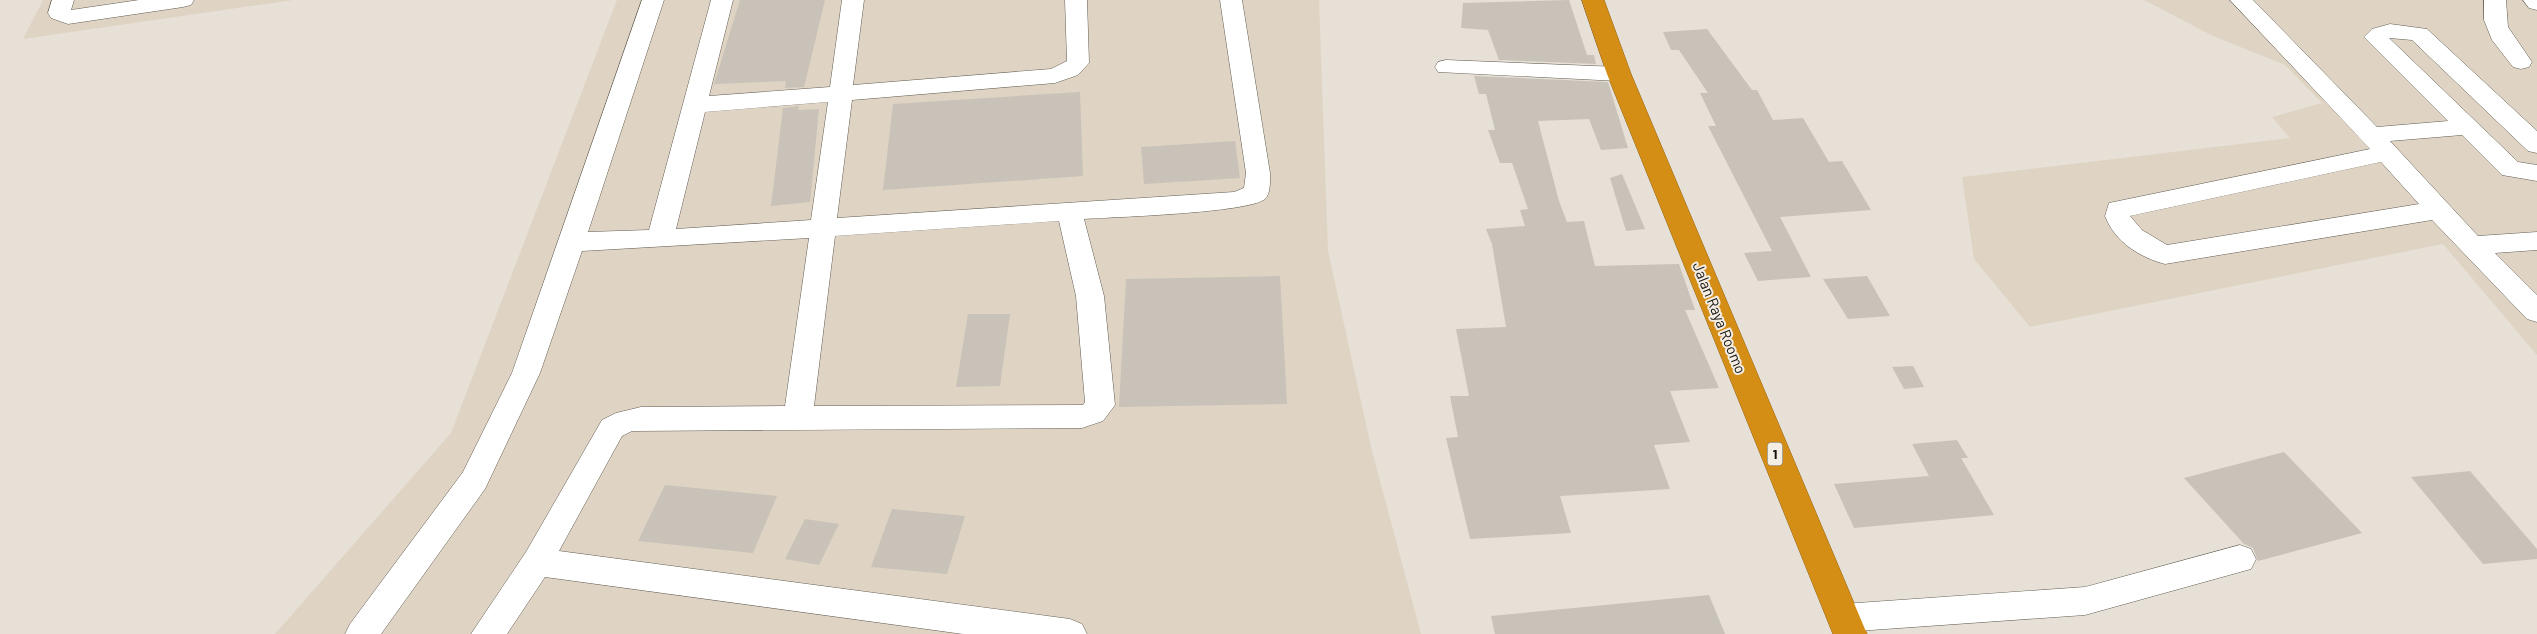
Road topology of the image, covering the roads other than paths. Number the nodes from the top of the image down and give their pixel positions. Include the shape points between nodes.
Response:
1 (63, 0) edge
2 (183, 0) edge
3 (653, 0) edge
4 (722, 0) edge
5 (853, 0) edge
6 (1076, 0) edge
7 (1231, 0) edge
8 (1593, 0) edge
9 (2241, 0) edge
10 (2496, 0) edge
11 (2534, 0) edge
12 (2537, 3) edge
13 (2521, 62) dead end
14 (1446, 67) dead end
15 (1619, 74) junction
16 (841, 94) junction
17 (695, 105) junction
18 (2467, 127) junction
19 (2379, 144) junction
20 (2537, 145) edge
21 (2537, 173) edge
22 (2438, 210) junction
23 (1069, 211) junction
24 (824, 227) junction
25 (660, 239) junction
26 (2537, 241) edge
27 (572, 242) junction
28 (2473, 244) junction
29 (2537, 312) edge
30 (798, 418) junction
31 (2240, 559) dead end
32 (538, 562) junction
33 (1846, 626) edge
34 (362, 634) edge
35 (488, 634) edge
36 (1070, 634) edge

1 - 2 lane via 59,13 68,17
3 - 27 lane
4 - 17 lane
5 - 16 lane
6 - 16 lane via 1078,62 1056,76
7 - 23 lane via 1258,173 1256,193 1237,200
8 - 15 highway, Jalan Raya Roomo / 1
9 - 19 lane
10 - 13 lane via 2496,31
11 - 12 lane
14 - 15 lane
15 - 33 highway, Jalan Raya Roomo / 1
16 - 17 lane
16 - 24 lane
17 - 25 lane
18 - 19 lane
18 - 20 lane via 2375,37 2382,31 2393,30 2419,34
18 - 21 lane via 2511,169
19 - 22 lane
19 - 22 lane via 2118,209 2116,214 2118,221 2143,246 2165,254
22 - 28 lane
23 - 24 lane
23 - 30 lane via 1090,296 1100,405 1093,413 1082,417
24 - 25 lane
24 - 30 lane
25 - 27 lane
26 - 28 lane
27 - 34 lane via 526,373 474,480
28 - 29 lane
30 - 32 lane via 641,418 612,428
31 - 33 lane via 2085,601
32 - 35 lane
32 - 36 lane

